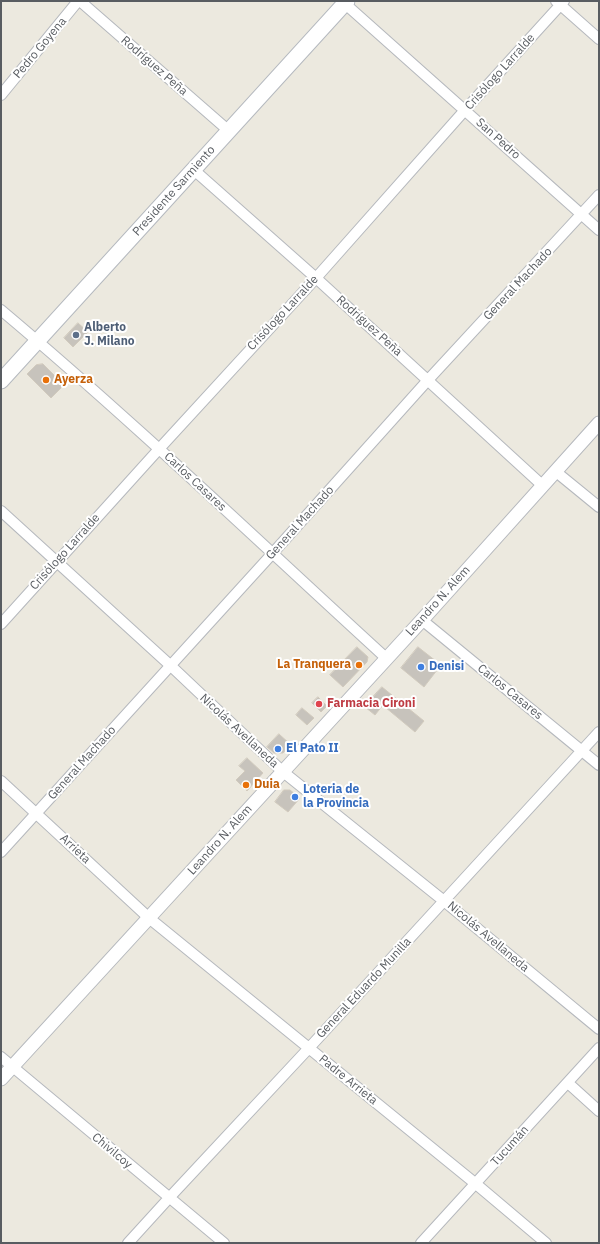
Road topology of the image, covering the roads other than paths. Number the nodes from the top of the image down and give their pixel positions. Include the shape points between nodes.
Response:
1 (79, 1) edge
2 (345, 2) edge
3 (560, 2) edge
4 (599, 39) edge
5 (1, 95) edge
6 (465, 110) junction
7 (228, 131) junction
8 (194, 170) junction
9 (599, 195) edge
10 (582, 214) junction
11 (599, 230) edge
12 (316, 278) junction
13 (1, 310) edge
14 (38, 341) junction
15 (428, 380) junction
16 (1, 381) edge
17 (599, 423) edge
18 (159, 449) junction
19 (555, 471) junction
20 (542, 485) junction
21 (599, 507) edge
22 (1, 511) edge
23 (272, 554) junction
24 (57, 561) junction
25 (422, 620) junction
26 (1, 624) edge
27 (386, 658) junction
28 (171, 666) junction
29 (599, 732) edge
30 (582, 751) junction
31 (599, 765) edge
32 (282, 772) junction
33 (1, 781) edge
34 (36, 814) junction
35 (1, 852) edge
36 (444, 901) junction
37 (148, 918) junction
38 (599, 1029) edge
39 (309, 1048) junction
40 (599, 1048) edge
41 (1, 1057) edge
42 (12, 1067) junction
43 (1, 1079) edge
44 (568, 1083) junction
45 (599, 1111) edge
46 (476, 1184) junction
47 (169, 1198) junction
48 (128, 1243) edge
49 (224, 1243) edge
50 (421, 1243) edge
51 (546, 1243) edge

1 - 5 street, Pedro Goyena
1 - 7 street, Rodríguez Peña
2 - 6 street, San Pedro
2 - 7 main road, Presidente Sarmiento
3 - 4 street
3 - 6 street, Crisólogo Larralde
6 - 10 street, San Pedro
6 - 12 street, Crisólogo Larralde
7 - 8 main road, Presidente Sarmiento
8 - 12 street, Rodríguez Peña
8 - 14 main road, Presidente Sarmiento
9 - 10 street, General Machado
10 - 11 street, San Pedro
10 - 15 street, General Machado
12 - 15 street, Rodríguez Peña
12 - 18 street, Crisólogo Larralde
13 - 14 street, Carlos Casares
14 - 16 main road, Presidente Sarmiento
14 - 18 street, Carlos Casares
15 - 20 street, Rodríguez Peña
15 - 23 street, General Machado
17 - 19 street, Leandro N. Alem
18 - 23 street, Carlos Casares
18 - 24 street, Crisólogo Larralde
19 - 20 street, Leandro N. Alem
19 - 21 street
20 - 25 street, Leandro N. Alem
22 - 24 street, Nicolás Avellaneda
23 - 27 street, Carlos Casares
23 - 28 street, General Machado
24 - 26 street, Crisólogo Larralde
24 - 28 street, Nicolás Avellaneda
25 - 27 street, Leandro N. Alem
25 - 30 street, Carlos Casares
27 - 32 street, Leandro N. Alem
28 - 32 street, Nicolás Avellaneda
28 - 34 street, General Machado
29 - 30 street, General Eduardo Munilla
30 - 31 street, Carlos Casares
30 - 36 street, General Eduardo Munilla
32 - 36 street, Nicolás Avellaneda
32 - 37 street, Leandro N. Alem
33 - 34 street, Arrieta
34 - 35 street, General Machado
34 - 37 street, Arrieta
36 - 38 street, Nicolás Avellaneda
36 - 39 street, General Eduardo Munilla
37 - 39 street, Padre Arrieta
37 - 42 street, Leandro N. Alem
39 - 46 street, Padre Arrieta
39 - 47 street, General Eduardo Munilla
40 - 44 street, Tucumán
41 - 42 street, Chivilcoy
42 - 43 street, Leandro N. Alem
42 - 47 street, Chivilcoy
44 - 45 street
44 - 46 street, Tucumán
46 - 50 street, Tucumán
46 - 51 street, Padre Arrieta
47 - 48 street, General Eduardo Munilla
47 - 49 street, Chivilcoy

